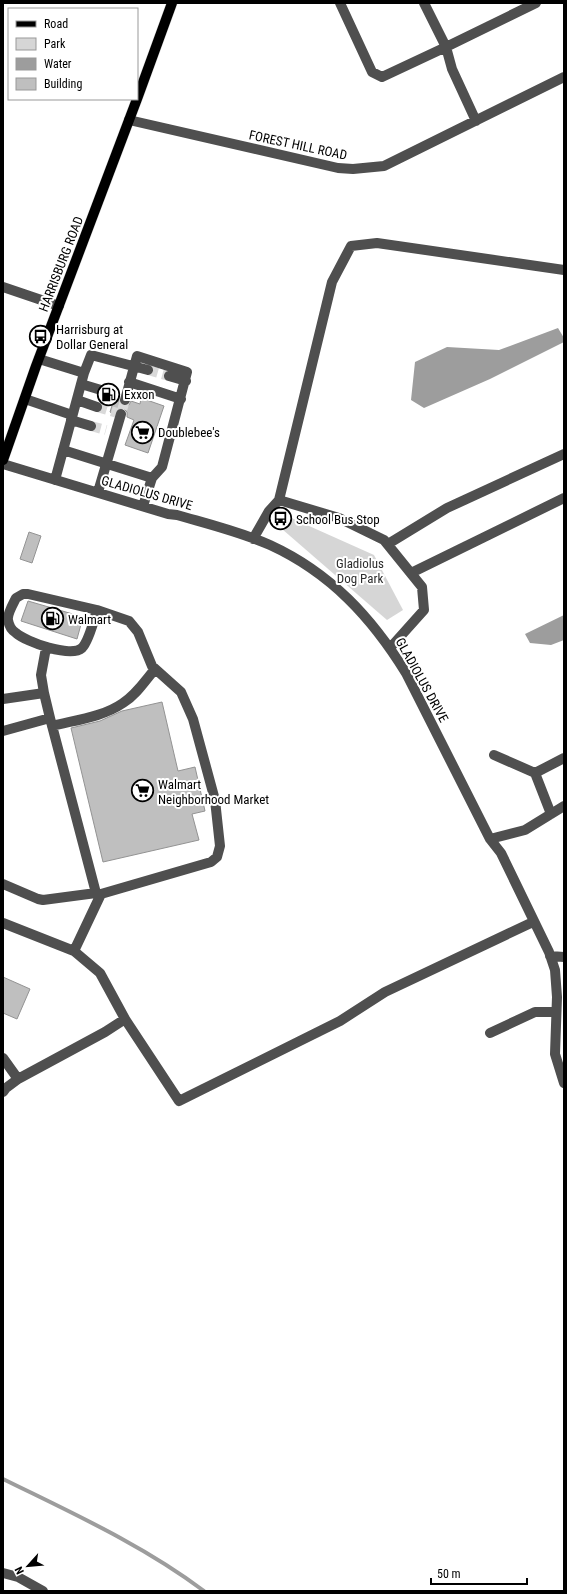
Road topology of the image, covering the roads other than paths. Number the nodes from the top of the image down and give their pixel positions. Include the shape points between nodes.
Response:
1 (171, 3) edge
2 (340, 3) edge
3 (424, 3) edge
4 (536, 3) edge
5 (446, 47) junction
6 (564, 77) edge
7 (138, 96) edge
8 (137, 100) edge
9 (129, 120) junction
10 (476, 121) junction
11 (564, 270) edge
12 (3, 287) edge
13 (59, 306) junction
14 (39, 359) junction
15 (133, 366) junction
16 (148, 370) tunnel mouth
17 (84, 373) junction
18 (169, 376) tunnel mouth
19 (186, 381) junction
20 (129, 382) junction
21 (81, 384) junction
22 (101, 390) tunnel mouth
23 (122, 398) tunnel mouth
24 (25, 399) junction
25 (181, 399) junction
26 (77, 400) junction
27 (96, 407) tunnel mouth
28 (121, 414) dead end
29 (72, 418) junction
30 (91, 426) tunnel mouth
31 (63, 450) junction
32 (564, 454) edge
33 (3, 460) edge
34 (3, 464) edge
35 (106, 464) junction
36 (152, 478) junction
37 (55, 480) junction
38 (98, 492) junction
39 (564, 498) edge
40 (279, 500) junction
41 (143, 506) junction
42 (253, 539) junction
43 (388, 544) junction
44 (411, 573) junction
45 (97, 610) junction
46 (46, 648) junction
47 (390, 648) junction
48 (155, 669) junction
49 (44, 693) junction
50 (3, 699) edge
51 (51, 722) junction
52 (3, 731) edge
53 (494, 755) dead end
54 (564, 758) edge
55 (535, 773) junction
56 (564, 806) edge
57 (551, 814) junction
58 (490, 839) junction
59 (3, 884) edge
60 (98, 893) junction
61 (533, 922) junction
62 (3, 923) edge
63 (74, 951) junction
64 (550, 956) junction
65 (564, 957) edge
66 (564, 976) edge
67 (556, 985) junction
68 (556, 1012) junction
69 (125, 1019) junction
70 (490, 1033) dead end
71 (3, 1058) edge
72 (18, 1079) junction
73 (564, 1083) edge
74 (3, 1092) edge
75 (3, 1573) edge
76 (43, 1591) edge

1 - 7 main road, HARRISBURG ROAD
2 - 5 street via 372,72 382,76
3 - 5 street
4 - 5 street
5 - 10 street via 452,69
6 - 10 street, FOREST HILL ROAD
8 - 9 main road, HARRISBURG ROAD
9 - 10 street, FOREST HILL ROAD via 271,154 353,169 384,166
9 - 13 main road, HARRISBURG ROAD
11 - 40 street via 376,244 351,246 332,282
12 - 13 street
13 - 14 main road, HARRISBURG ROAD
14 - 17 street
14 - 24 main road, HARRISBURG ROAD
15 - 16 street
15 - 17 street via 91,354
15 - 19 street via 136,356 187,372
15 - 20 street
17 - 21 street
18 - 19 street
19 - 25 street
20 - 23 street
20 - 25 street
21 - 22 street
21 - 26 street
24 - 29 street
24 - 33 main road, HARRISBURG ROAD
25 - 36 street via 162,467
26 - 27 street
26 - 29 street
28 - 35 street via 111,432
29 - 30 street
29 - 31 street
31 - 35 street
31 - 37 street
32 - 43 street via 447,508
34 - 37 street, GLADIOLUS DRIVE
35 - 36 street
35 - 38 street
36 - 41 street
37 - 38 street, GLADIOLUS DRIVE
38 - 41 street, GLADIOLUS DRIVE
39 - 44 street
40 - 42 street via 269,511
40 - 43 street via 339,518
41 - 42 street, GLADIOLUS DRIVE
42 - 47 street, GLADIOLUS DRIVE via 271,546 330,582 366,617
43 - 44 street
44 - 47 street via 422,587 424,610
45 - 46 street via 82,648 76,651
45 - 46 street via 28,594 16,598 7,618 10,626 17,635
45 - 48 street via 129,622 138,632
46 - 49 street via 41,675
47 - 58 street, GLADIOLUS DRIVE via 406,673
48 - 51 street via 124,703 98,715
48 - 60 street via 181,692 193,719 215,800 220,846 217,858 211,862
49 - 50 street
49 - 51 street
51 - 52 street
51 - 60 street
53 - 55 street
54 - 55 street
55 - 57 street
56 - 57 street
57 - 58 street via 525,830
58 - 61 street, GLADIOLUS DRIVE via 501,853
59 - 60 street via 43,900
60 - 63 street
61 - 64 street, GLADIOLUS DRIVE
61 - 69 street via 385,992 340,1022 179,1101
62 - 63 street
63 - 69 street via 100,973
64 - 65 street
64 - 67 street, GLADIOLUS DRIVE via 555,970
66 - 67 street
67 - 68 street, GLADIOLUS DRIVE
68 - 70 street via 535,1012
68 - 73 street, GLADIOLUS DRIVE via 555,1054
69 - 72 street
71 - 72 street
72 - 74 street
75 - 76 street via 18,1577

